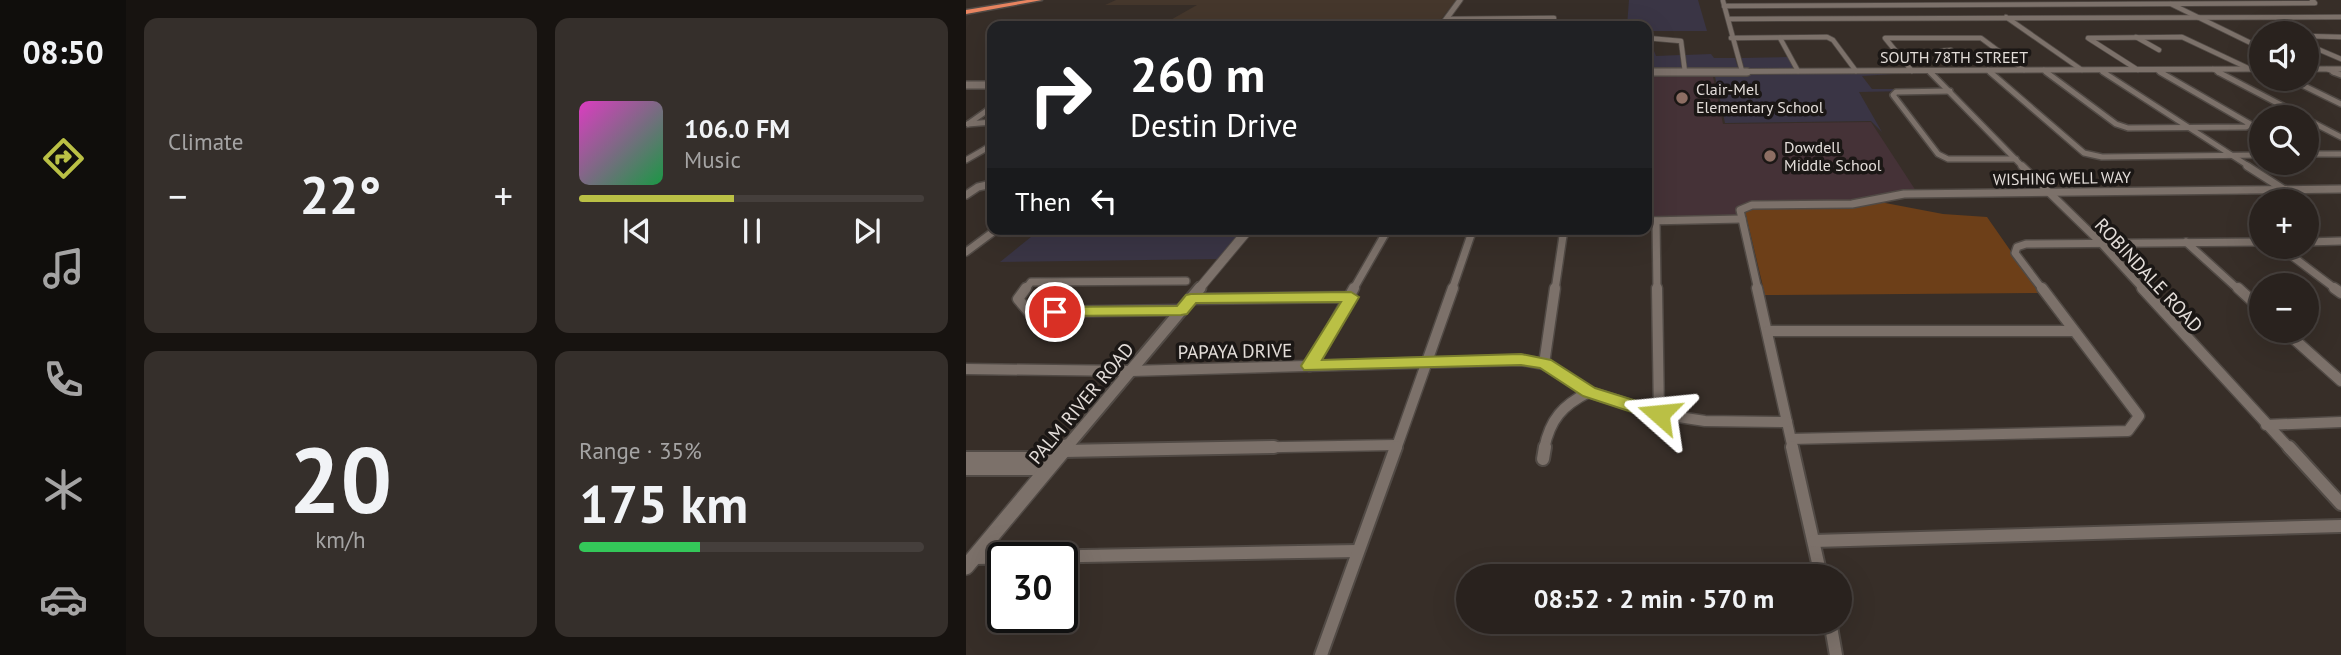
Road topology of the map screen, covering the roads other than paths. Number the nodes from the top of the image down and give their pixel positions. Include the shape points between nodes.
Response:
1 (1003, 0) edge
2 (1019, 0) edge
3 (1039, 0) edge
4 (1460, 0) edge
5 (1934, 0) edge
6 (1982, 0) edge
7 (2312, 0) edge
8 (2170, 2) edge
9 (1723, 3) edge
10 (1771, 3) edge
11 (1988, 4) junction
12 (1940, 5) junction
13 (966, 9) edge
14 (2194, 17) junction
15 (2341, 17) edge
16 (2007, 18) junction
17 (1447, 19) joint
18 (1508, 19) joint
19 (1730, 19) junction
20 (1553, 21) edge
21 (2135, 36) junction
22 (2319, 36) edge
23 (1933, 37) junction
24 (2341, 37) edge
25 (1652, 38) edge
26 (1731, 38) junction
27 (1780, 38) junction
28 (2249, 42) edge
29 (1946, 49) dead end
30 (2159, 50) dead end
31 (2319, 50) edge
32 (2341, 59) edge
33 (2213, 69) junction
34 (2249, 69) edge
35 (2249, 69) edge
36 (2319, 69) edge
37 (2327, 69) junction
38 (2341, 69) edge
39 (1988, 70) junction
40 (2024, 70) junction
41 (2044, 70) junction
42 (2082, 70) junction
43 (2101, 70) junction
44 (2138, 70) junction
45 (2157, 70) junction
46 (1798, 71) junction
47 (1856, 71) junction
48 (1912, 71) junction
49 (1930, 71) junction
50 (1652, 72) edge
51 (1685, 72) junction
52 (1742, 72) junction
53 (2341, 75) edge
54 (966, 85) edge
55 (987, 85) edge
56 (1950, 91) junction
57 (2314, 91) edge
58 (2341, 104) edge
59 (2281, 105) edge
60 (987, 110) edge
61 (987, 122) edge
62 (967, 124) edge
63 (2319, 125) edge
64 (2189, 128) junction
65 (2341, 137) edge
66 (987, 148) edge
67 (987, 152) edge
68 (966, 153) edge
69 (979, 153) junction
70 (2319, 154) edge
71 (2341, 154) edge
72 (2230, 155) junction
73 (2249, 155) edge
74 (2016, 159) junction
75 (966, 160) edge
76 (987, 185) edge
77 (2282, 189) edge
78 (2319, 189) edge
79 (2341, 189) edge
80 (2249, 190) edge
81 (2048, 193) junction
82 (966, 195) edge
83 (1742, 219) junction
84 (1652, 221) edge
85 (990, 235) edge
86 (1244, 235) edge
87 (1385, 235) edge
88 (1471, 235) edge
89 (1563, 235) edge
90 (1652, 235) edge
91 (2186, 242) junction
92 (2249, 242) edge
93 (2319, 242) edge
94 (2341, 242) edge
95 (2101, 243) junction
96 (966, 252) edge
97 (2296, 259) edge
98 (1186, 281) dead end
99 (2341, 293) edge
100 (1351, 297) junction
101 (2249, 298) edge
102 (1191, 299) junction
103 (1181, 310) junction
104 (1768, 331) junction
105 (2073, 331) junction
106 (2298, 343) edge
107 (1428, 362) junction
108 (1545, 364) junction
109 (1310, 366) junction
110 (966, 369) edge
111 (1131, 371) junction
112 (2341, 381) edge
113 (1589, 392) junction
114 (1659, 414) junction
115 (1787, 422) junction
116 (2341, 422) edge
117 (2266, 425) junction
118 (1791, 439) junction
119 (1395, 446) junction
120 (1061, 454) junction
121 (1543, 459) dead end
122 (967, 462) edge
123 (1048, 469) junction
124 (2341, 504) edge
125 (2341, 526) edge
126 (1814, 541) junction
127 (1358, 551) junction
128 (970, 563) edge
129 (1819, 564) edge
130 (1832, 634) edge
131 (1321, 655) edge
132 (1836, 655) edge

1 - 13 highway
2 - 13 highway
3 - 13 highway
4 - 17 street
5 - 12 street
6 - 11 street
7 - 8 street via 2315,3
8 - 11 street
8 - 14 street
9 - 10 street
9 - 19 street
10 - 12 street
11 - 12 street
11 - 16 street
14 - 15 street
14 - 16 street
14 - 28 street
16 - 19 street
16 - 42 street
17 - 18 street
18 - 20 street
19 - 26 street
21 - 30 street
21 - 34 street via 2187,38
21 - 44 street via 2088,38
22 - 24 street
23 - 29 street
23 - 40 street via 1985,39
23 - 48 street via 1885,38
25 - 51 street via 1681,41
26 - 27 street
26 - 52 street
27 - 46 street
27 - 47 street via 1827,37
31 - 32 street
33 - 35 street, SOUTH 78TH STREET
33 - 45 street, SOUTH 78TH STREET
33 - 59 street
36 - 37 street
37 - 38 street
37 - 53 street
39 - 40 street, SOUTH 78TH STREET
39 - 49 street, SOUTH 78TH STREET
39 - 72 street via 2084,153 2102,157
40 - 41 street, SOUTH 78TH STREET
41 - 42 street, SOUTH 78TH STREET
41 - 64 street via 2116,124
42 - 43 street, SOUTH 78TH STREET
43 - 44 street, SOUTH 78TH STREET
43 - 64 street
44 - 45 street, SOUTH 78TH STREET
45 - 64 street via 2250,124
46 - 47 street, SOUTH 78TH STREET
46 - 52 street, SOUTH 78TH STREET
47 - 48 street, SOUTH 78TH STREET
48 - 49 street, SOUTH 78TH STREET
49 - 56 street, ROBINDALE ROAD
50 - 51 street, SOUTH 78TH STREET
51 - 52 street, SOUTH 78TH STREET
54 - 55 street
56 - 74 street, ROBINDALE ROAD
56 - 74 street via 1893,95 1938,154 1948,159
57 - 58 street
60 - 62 street
61 - 62 street
63 - 65 street
64 - 72 street
66 - 69 street
67 - 69 street
68 - 69 street
69 - 75 street
70 - 71 street
72 - 73 street
72 - 77 street
74 - 81 street, ROBINDALE ROAD
76 - 82 street
78 - 79 street, WISHING WELL WAY
80 - 81 street, WISHING WELL WAY
81 - 83 street, WISHING WELL WAY via 1904,194 1852,204 1752,205 1740,210
81 - 95 street, ROBINDALE ROAD
83 - 84 street
83 - 104 street
85 - 96 street
86 - 102 street, PALM RIVER ROAD
87 - 100 street
88 - 107 street
89 - 108 street
90 - 114 street
91 - 92 street
91 - 95 street
91 - 101 street
93 - 94 street
95 - 105 street via 2026,244 2015,253
95 - 117 street, ROBINDALE ROAD
97 - 99 street
98 - 103 street via 1031,282 1018,299 1030,312
100 - 102 street
100 - 109 street
102 - 103 street, PALM RIVER ROAD
103 - 111 street, PALM RIVER ROAD
104 - 105 street
104 - 115 street
105 - 118 street via 2139,416 2129,430
106 - 112 street
107 - 108 street, PAPAYA DRIVE via 1521,360
107 - 109 street, PAPAYA DRIVE
107 - 119 street
108 - 113 street, PAPAYA DRIVE
109 - 111 street, PAPAYA DRIVE
110 - 111 street, PAPAYA DRIVE
111 - 120 street, PALM RIVER ROAD
113 - 114 street, PAPAYA DRIVE
113 - 121 street via 1564,404 1547,429
114 - 115 street, PAPAYA DRIVE via 1705,421
115 - 118 street
116 - 117 street
117 - 124 street, ROBINDALE ROAD
118 - 126 street
119 - 120 street
119 - 127 street
120 - 122 street
120 - 123 street, PALM RIVER ROAD
122 - 123 street
123 - 128 street, PALM RIVER ROAD
125 - 126 street
126 - 129 street
127 - 128 street
127 - 131 street
130 - 132 street

